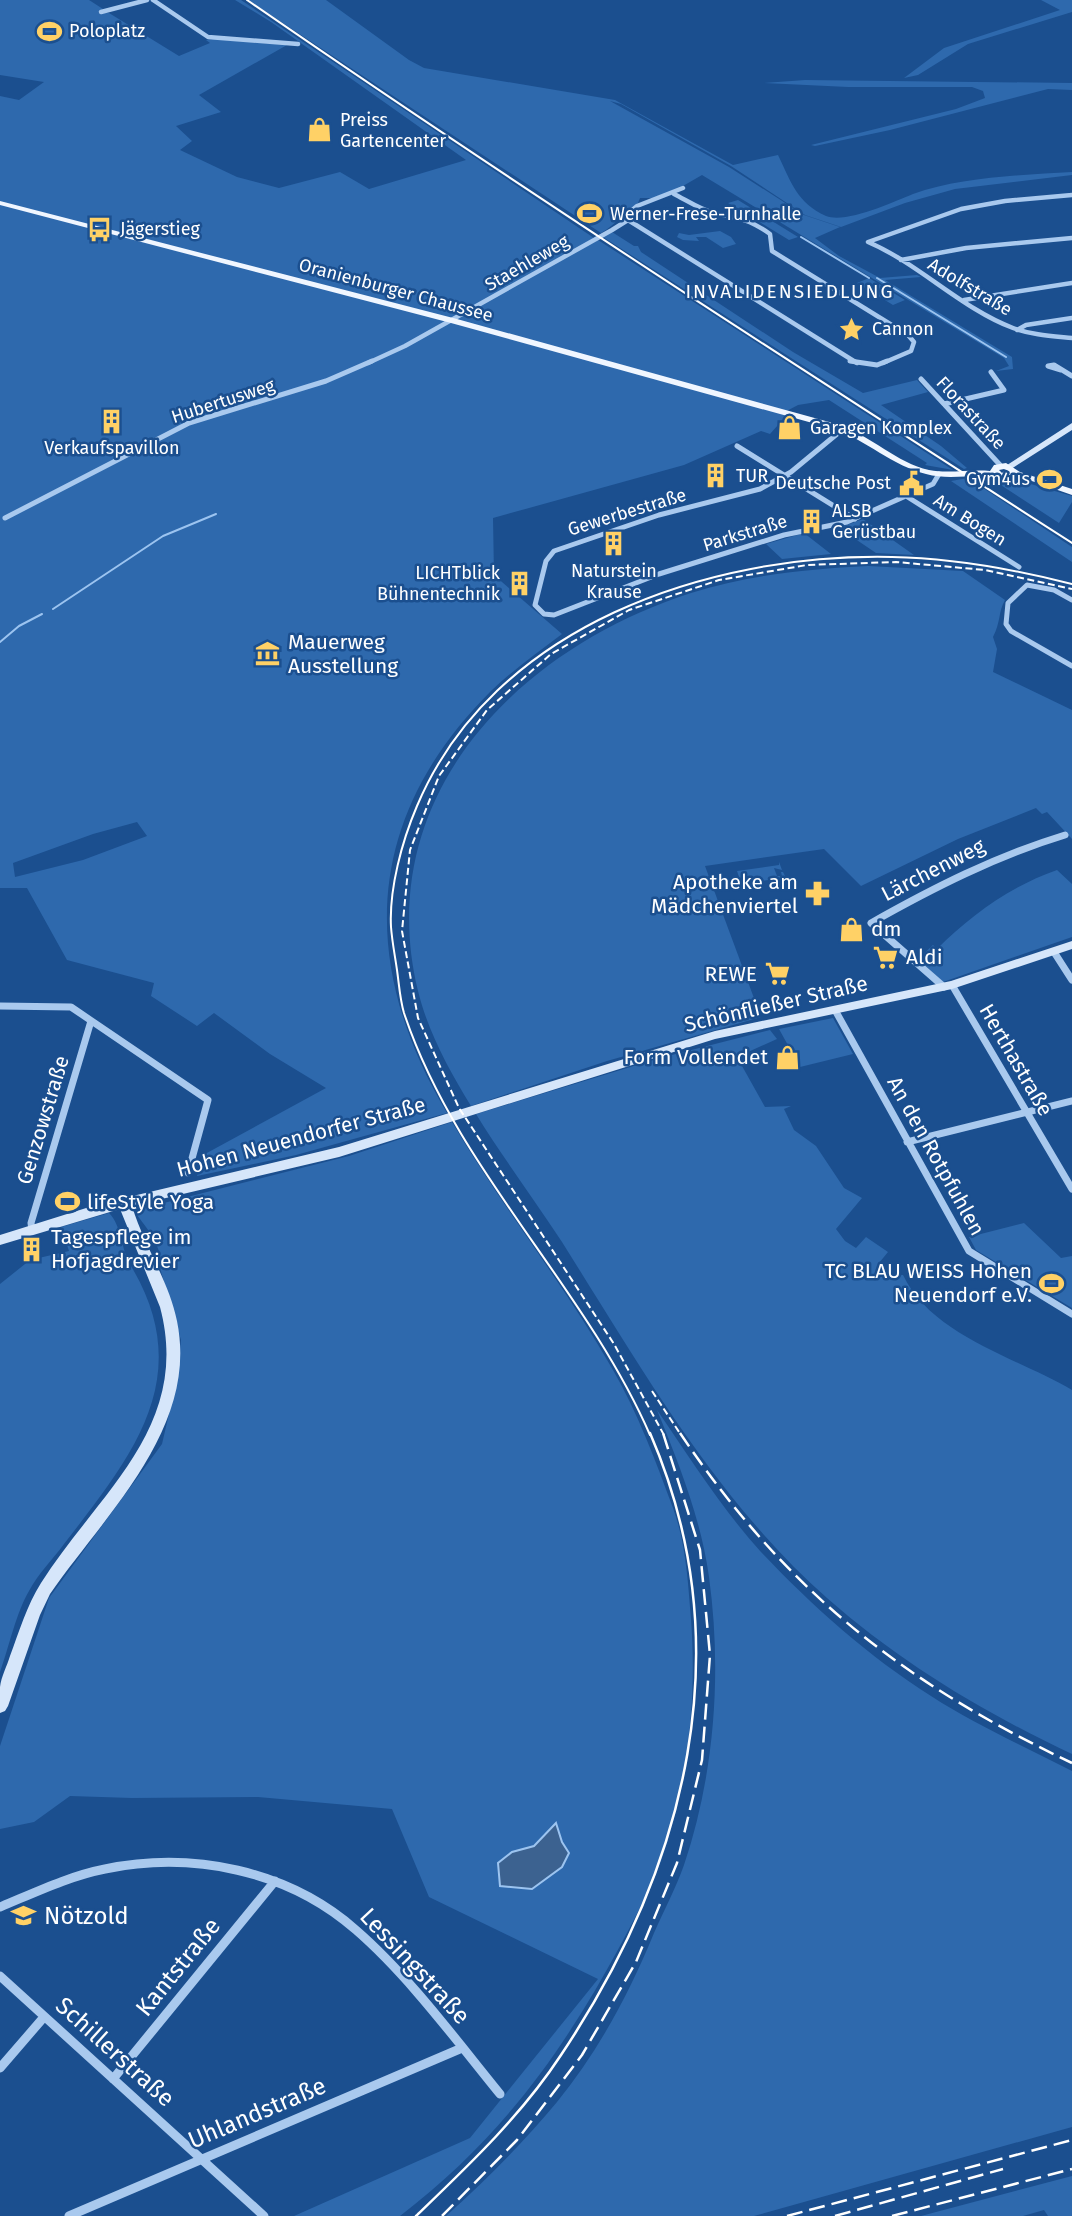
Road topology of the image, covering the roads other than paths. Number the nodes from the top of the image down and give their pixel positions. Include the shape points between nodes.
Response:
1 (139, 0) edge
2 (147, 0) edge
3 (154, 1) edge
4 (298, 44) dead end
5 (683, 188) dead end
6 (674, 194) junction
7 (1072, 195) edge
8 (0, 203) edge
9 (628, 220) junction
10 (1072, 238) edge
11 (901, 260) junction
12 (1072, 283) edge
13 (964, 300) junction
14 (1072, 318) edge
15 (454, 321) junction
16 (1017, 330) junction
17 (1072, 338) edge
18 (1060, 370) dead end
19 (991, 372) dead end
20 (1072, 376) edge
21 (921, 379) dead end
22 (944, 404) junction
23 (1072, 426) edge
24 (843, 429) junction
25 (737, 446) dead end
26 (1003, 470) junction
27 (938, 473) junction
28 (787, 475) junction
29 (1072, 492) edge
30 (906, 496) junction
31 (5, 518) dead end
32 (855, 519) junction
33 (1019, 567) dead end
34 (1072, 600) edge
35 (555, 615) joint
36 (1072, 666) edge
37 (1065, 835) dead end
38 (1072, 945) edge
39 (1054, 952) junction
40 (1072, 980) edge
41 (948, 986) junction
42 (0, 1006) edge
43 (835, 1010) junction
44 (91, 1021) junction
45 (1072, 1101) edge
46 (489, 1105) joint
47 (1025, 1112) junction
48 (907, 1142) junction
49 (190, 1180) junction
50 (1072, 1189) edge
51 (125, 1203) junction
52 (32, 1230) junction
53 (0, 1240) edge
54 (1072, 1314) edge
55 (0, 1706) edge
56 (275, 1881) junction
57 (0, 1907) edge
58 (0, 1976) edge
59 (44, 2017) junction
60 (462, 2048) junction
61 (0, 2068) edge
62 (113, 2079) junction
63 (500, 2094) dead end
64 (202, 2159) junction
65 (69, 2216) edge
66 (264, 2216) edge

1 - 2 street via 101,12
3 - 4 street via 208,37
5 - 6 street, Staehleweg
6 - 9 street, Staehleweg via 639,205
6 - 9 street via 712,213 743,218 764,229 771,237 773,252 908,335 914,342 912,349 883,364 852,362
7 - 11 street, Adolfstraße via 981,205 868,242
8 - 15 main road, Oranienburger Chaussee
9 - 15 street, Staehleweg
10 - 11 street via 966,248
11 - 13 street, Adolfstraße
12 - 13 street
13 - 16 street, Adolfstraße
14 - 16 street
15 - 24 main road, Oranienburger Chaussee
15 - 31 street, Hubertusweg via 326,381 176,429
16 - 17 street, Adolfstraße
18 - 20 street
19 - 22 street via 1004,393
21 - 22 street, Florastraße
22 - 26 street, Florastraße
23 - 26 main road
24 - 27 main road, Oranienburger Chaussee via 918,469
24 - 28 street, Gewerbestraße
25 - 28 street
26 - 27 main road, Oranienburger Chaussee
26 - 29 main road, Oranienburger Chaussee
27 - 30 street, Parkstraße via 934,483
28 - 32 street
28 - 35 street, Gewerbestraße via 760,489 657,515 554,551 546,559 534,604 544,614
30 - 32 street, Parkstraße
30 - 33 street, Am Bogen
32 - 35 street, Parkstraße via 783,535 659,574
34 - 36 street via 1030,584 1008,603 1007,628
37 - 41 street, Lärchenweg via 973,868 871,923
38 - 39 main road, Schönfließer Straße
39 - 40 street
39 - 41 main road, Schönfließer Straße
41 - 43 main road, Schönfließer Straße
41 - 47 street, Herthastraße
42 - 44 street via 71,1007
43 - 46 main road, Schönfließer Straße via 715,1035
43 - 48 street, An den Rotpfuhlen
44 - 49 street via 208,1100
44 - 52 street, Genzowstraße
45 - 47 street
46 - 49 main road, Hohen Neuendorfer Straße via 339,1152
47 - 48 street
47 - 50 street, Herthastraße
48 - 54 street, An den Rotpfuhlen via 969,1251
49 - 51 main road, Hohen Neuendorfer Straße
51 - 52 main road, Hohen Neuendorfer Straße
51 - 55 main road via 172,1324 174,1363 167,1401 139,1462 44,1589
52 - 53 main road, Hohen Neuendorfer Straße
56 - 57 street, Lessingstraße via 214,1865 145,1863 86,1874
56 - 60 street, Lessingstraße via 329,1909 365,1938
56 - 62 street, Kantstraße
58 - 59 street, Schillerstraße
59 - 61 street
59 - 62 street, Schillerstraße
60 - 63 street, Lessingstraße
60 - 64 street, Uhlandstraße
62 - 64 street, Schillerstraße
64 - 65 street, Uhlandstraße
64 - 66 street, Schillerstraße

